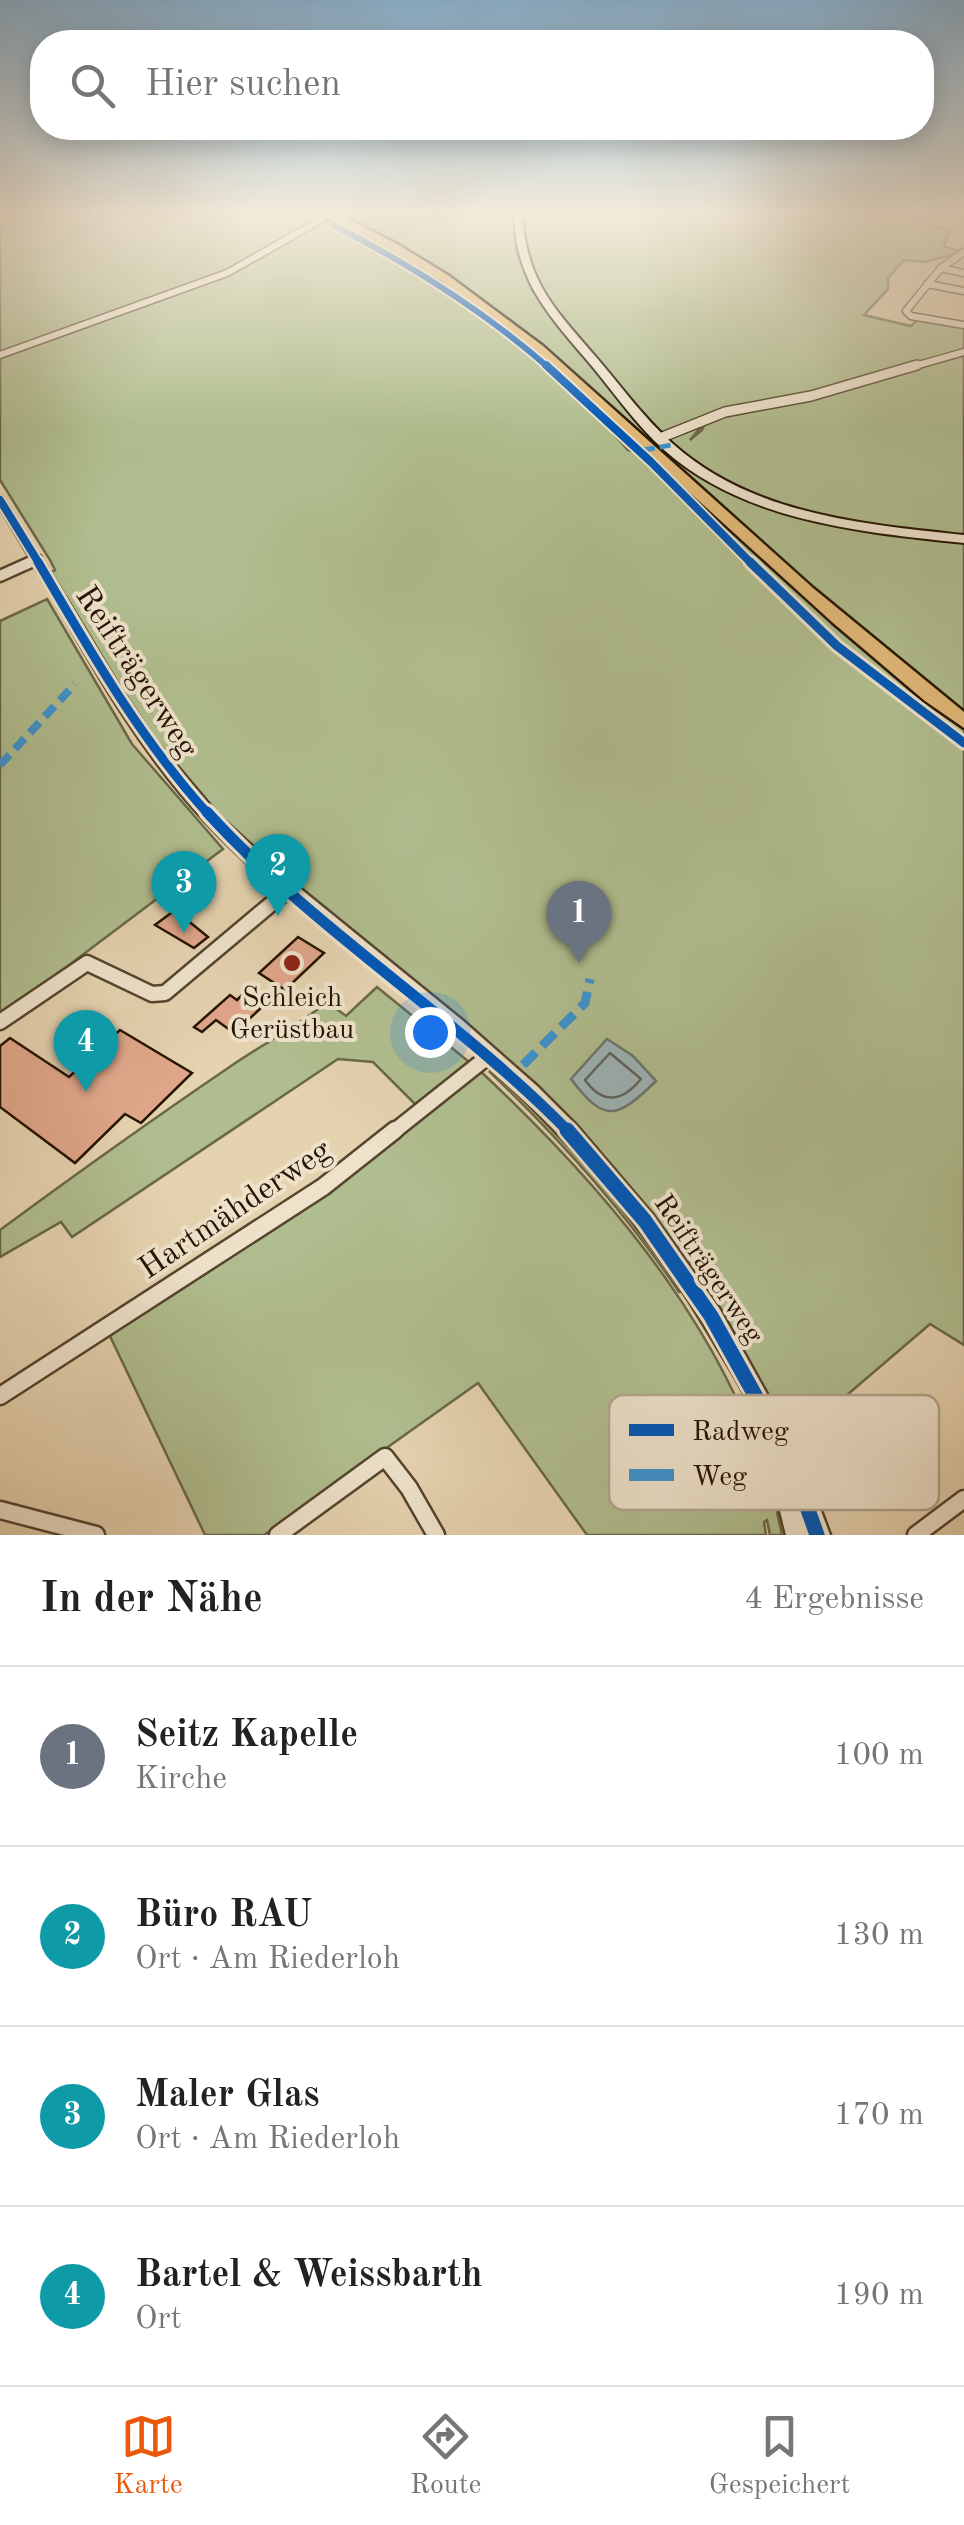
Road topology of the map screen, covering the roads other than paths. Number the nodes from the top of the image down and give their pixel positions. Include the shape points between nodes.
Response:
1 (198, 284) edge
2 (455, 284) edge
3 (532, 284) edge
4 (928, 284) joint
5 (964, 291) edge
6 (964, 325) edge
7 (964, 352) edge
8 (0, 355) edge
9 (660, 438) junction
10 (0, 500) edge
11 (964, 540) edge
12 (38, 560) junction
13 (0, 576) edge
14 (59, 597) joint
15 (964, 722) edge
16 (289, 889) junction
17 (0, 1022) edge
18 (490, 1055) junction
19 (756, 1395) edge
20 (0, 1396) edge
21 (964, 1499) edge
22 (0, 1510) edge
23 (791, 1510) edge
24 (808, 1510) edge
25 (96, 1535) edge
26 (278, 1535) edge
27 (436, 1535) edge
28 (799, 1535) edge
29 (817, 1535) edge
30 (916, 1535) edge

1 - 8 street
2 - 15 highway via 549,354 793,580
3 - 9 main road
4 - 5 street
4 - 6 street via 907,314
7 - 9 street via 812,396 725,412
9 - 11 main road via 703,473 785,508
10 - 12 street, Reifträgerweg
12 - 13 street
12 - 14 street, Reifträgerweg
14 - 16 street, Reifträgerweg via 144,738 214,820
16 - 17 street via 164,993 152,994 87,962
16 - 18 street, Reifträgerweg
18 - 19 street, Reifträgerweg via 661,1244
18 - 20 street, Hartmähderweg via 322,1187
21 - 30 street
22 - 25 street
23 - 28 street, Reifträgerweg
24 - 29 street, Reifträgerweg
26 - 27 street via 384,1457

